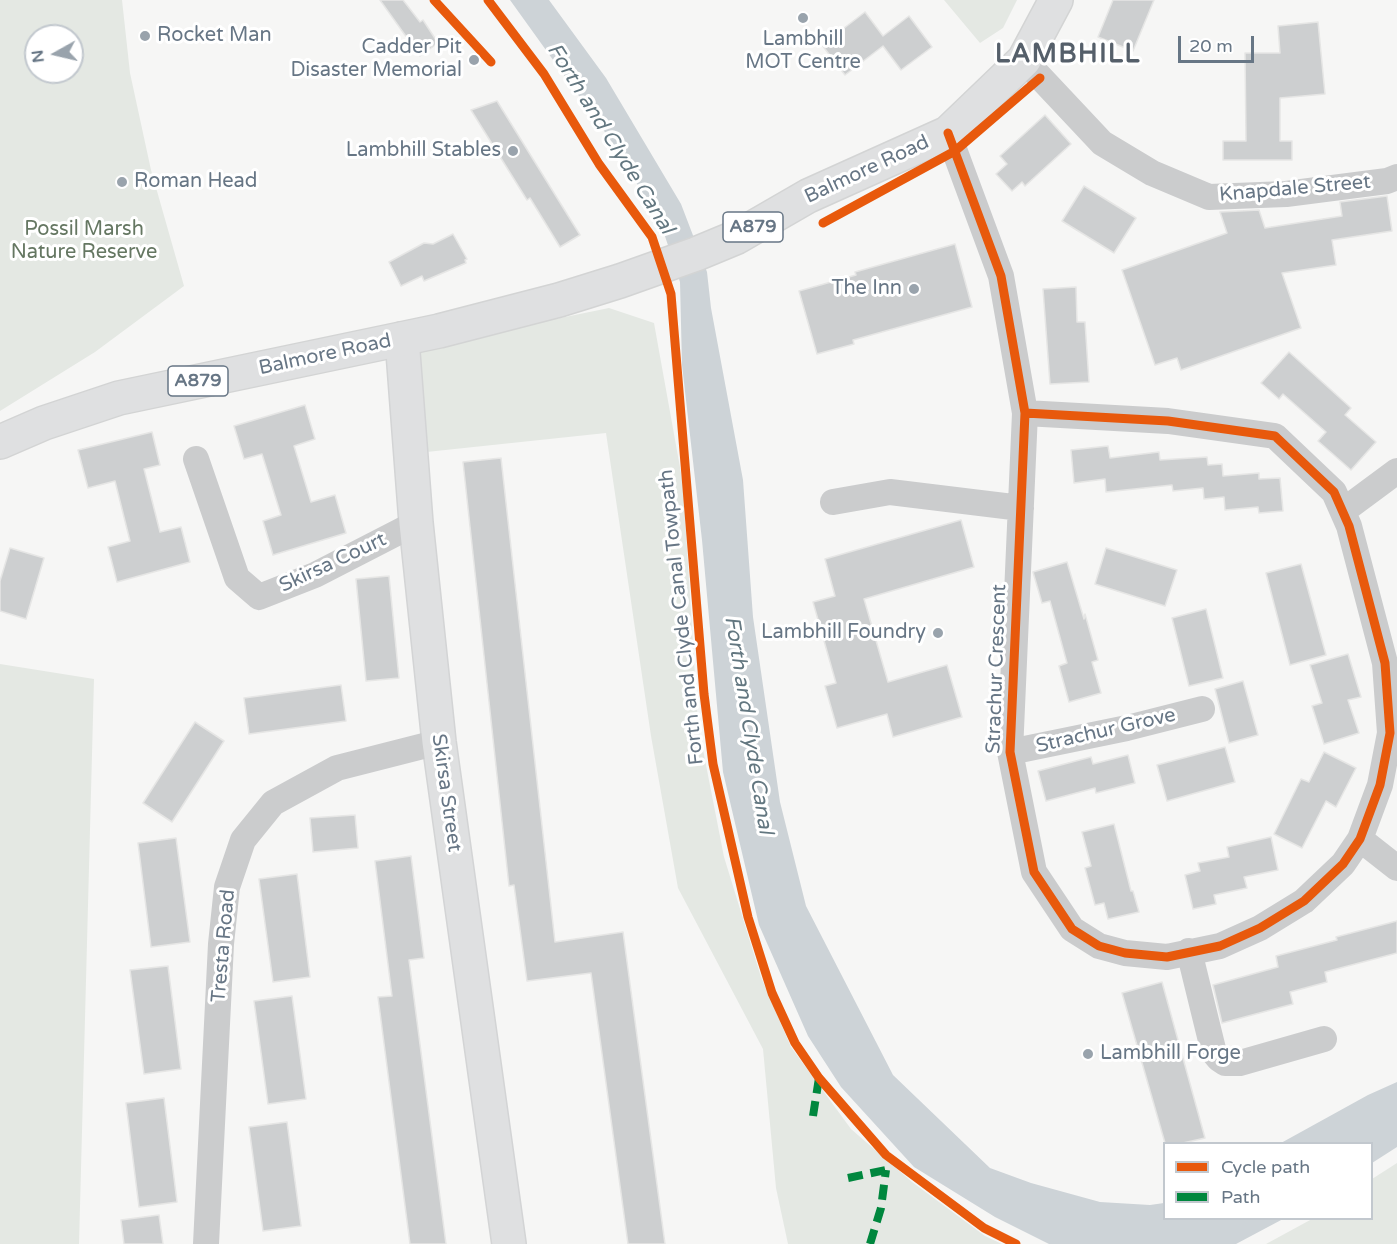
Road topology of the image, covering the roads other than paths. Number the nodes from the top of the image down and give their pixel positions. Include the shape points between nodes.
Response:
1 (1056, 0) edge
2 (1024, 60) junction
3 (948, 133) junction
4 (1397, 177) edge
5 (402, 339) junction
6 (1025, 413) junction
7 (0, 442) edge
8 (196, 459) dead end
9 (1397, 471) edge
10 (833, 502) dead end
11 (1021, 508) junction
12 (1342, 511) junction
13 (416, 523) junction
14 (1391, 662) edge
15 (1202, 709) dead end
16 (439, 742) junction
17 (1010, 752) junction
18 (1360, 839) junction
19 (1397, 868) edge
20 (1189, 951) junction
21 (1324, 1039) dead end
22 (206, 1244) edge
23 (509, 1244) edge

1 - 2 main road, Balmore Road / A879
2 - 3 main road, Balmore Road / A879
2 - 4 street, Knapdale Street via 1102,143 1152,173 1209,197 1286,194
3 - 5 main road, Balmore Road / A879 via 808,196 737,237 696,254 559,300
3 - 6 street, Strachur Crescent via 1001,276
5 - 7 main road, Balmore Road / A879 via 119,398
5 - 13 main road, Skirsa Street
6 - 11 street, Strachur Crescent
6 - 12 street, Strachur Crescent via 1168,421 1275,436 1334,492
8 - 13 street, Skirsa Court via 237,578 259,597 315,575
9 - 12 street
10 - 11 street via 890,492
11 - 17 street, Strachur Crescent
12 - 14 street, Strachur Crescent
13 - 16 main road, Skirsa Street
14 - 18 street, Strachur Crescent via 1390,733 1380,785
15 - 17 street, Strachur Grove
16 - 22 street, Tresta Road via 337,768 273,803 243,840 227,887 221,944
16 - 23 main road, Skirsa Street
17 - 20 street, Strachur Crescent via 1034,872 1072,929 1098,946 1125,953 1167,957
18 - 19 street
18 - 20 street, Strachur Crescent via 1343,864 1304,901 1260,928 1220,946
20 - 21 street via 1218,1059 1240,1063

